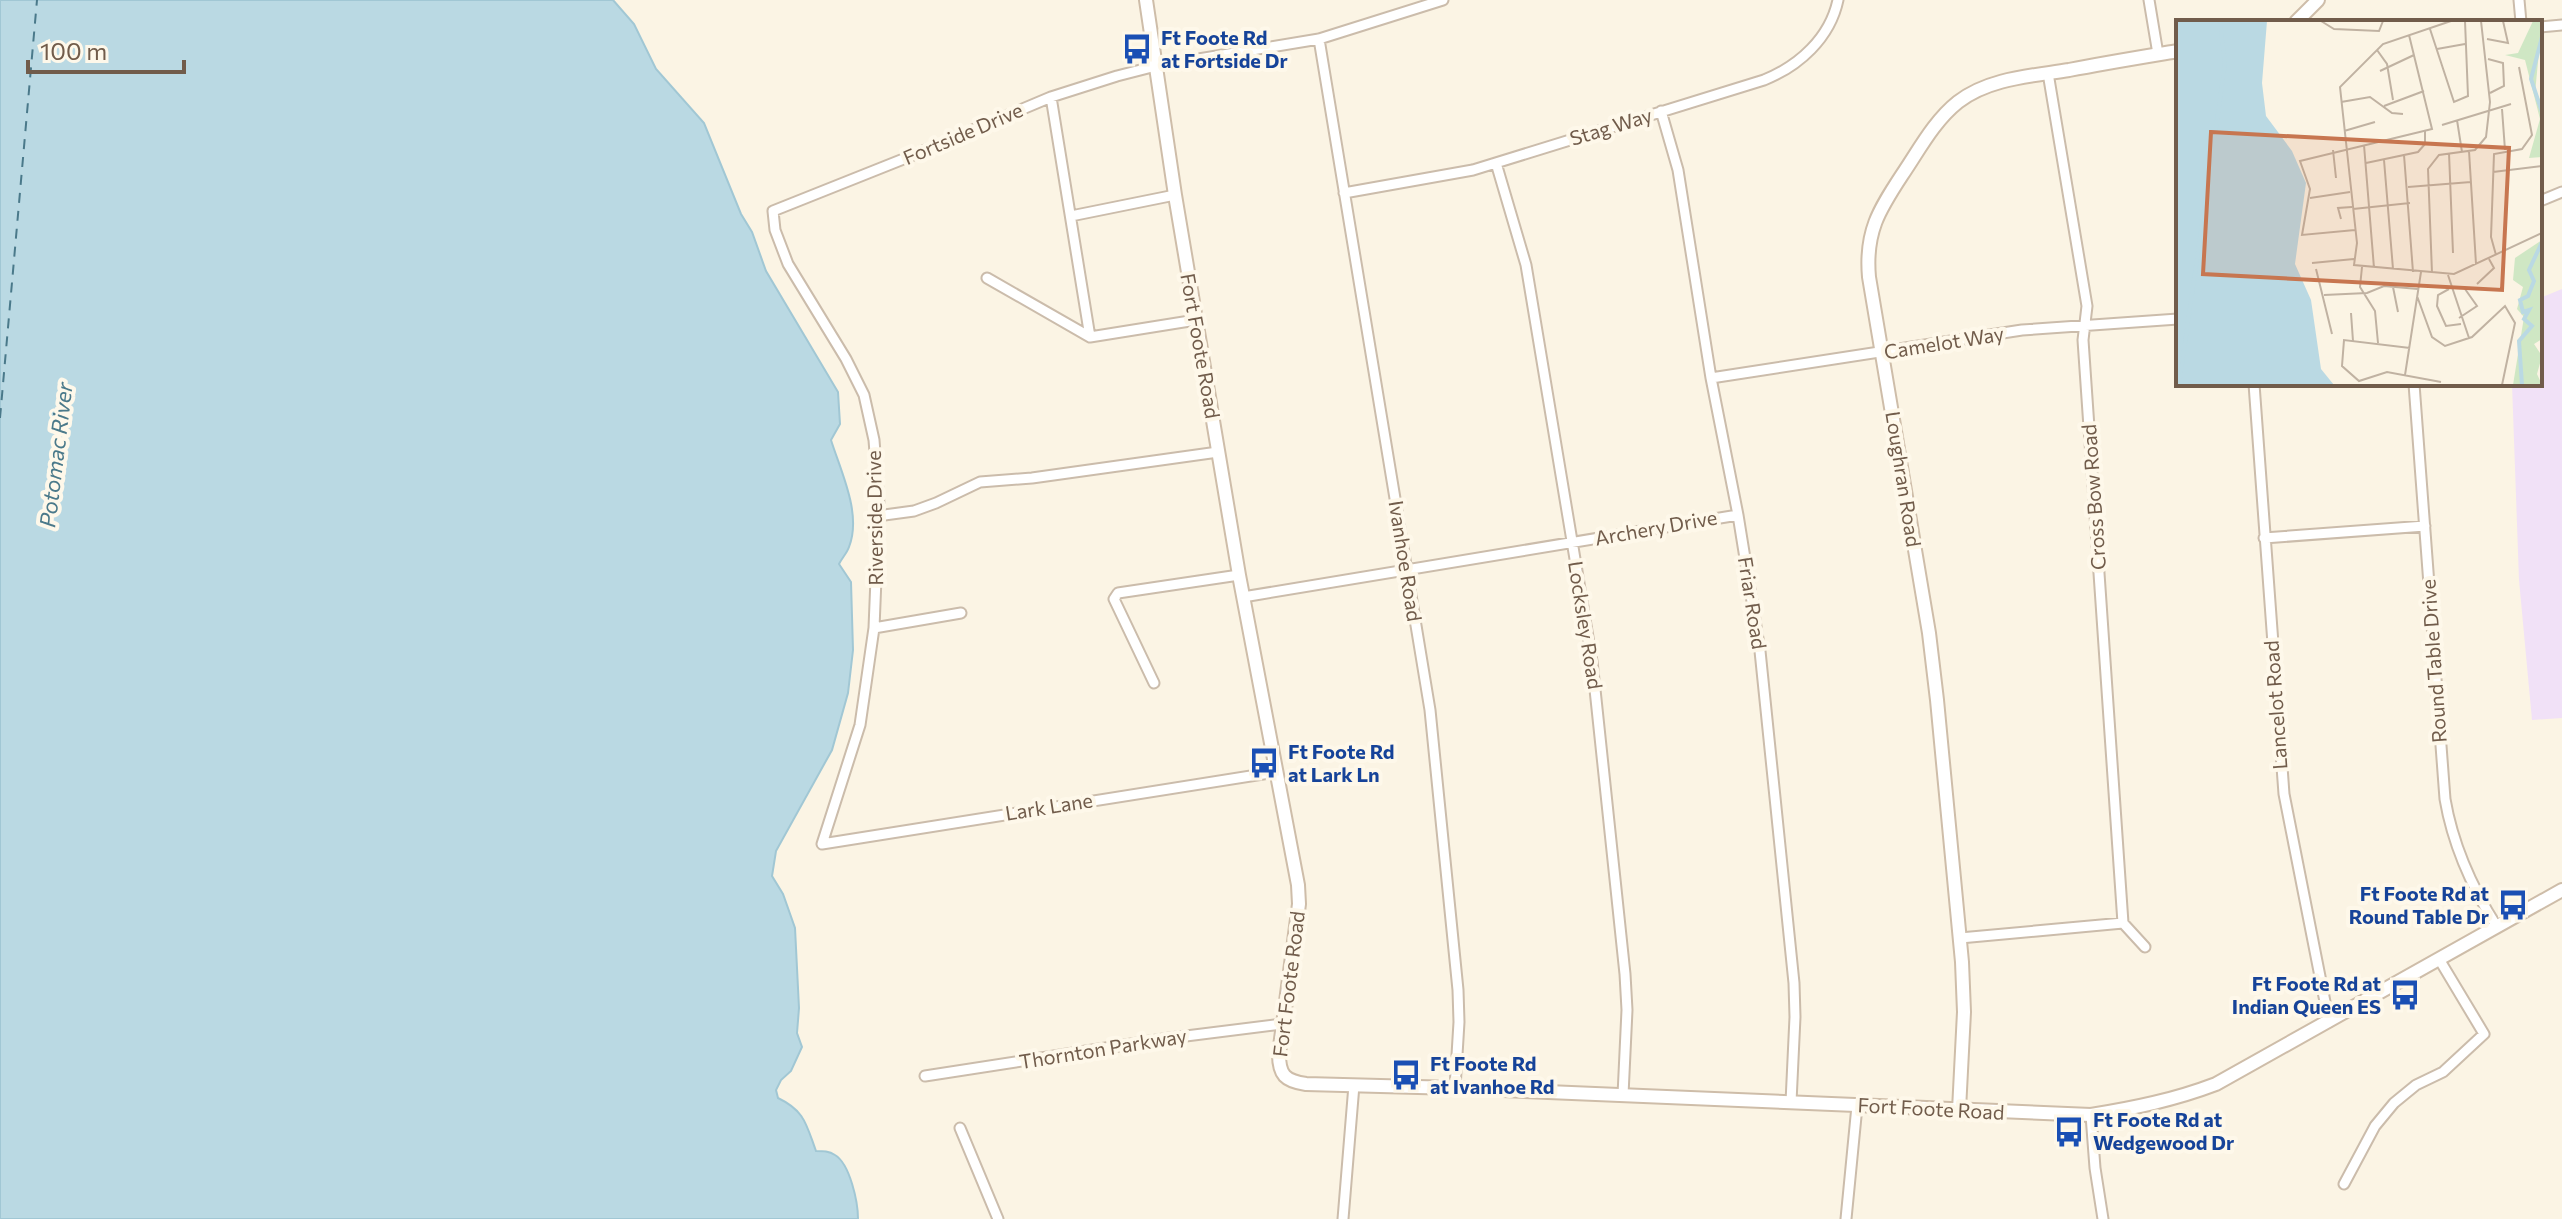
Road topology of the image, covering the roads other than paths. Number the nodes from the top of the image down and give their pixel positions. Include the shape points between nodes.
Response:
1 (1146, 0) edge
2 (1443, 0) edge
3 (1838, 0) edge
4 (2149, 0) edge
5 (2318, 0) edge
6 (2519, 0) edge
7 (2298, 20) edge
8 (2521, 20) edge
9 (2562, 25) edge
10 (2542, 27) edge
11 (1319, 39) junction
12 (2176, 51) edge
13 (2158, 54) junction
14 (1156, 66) junction
15 (2048, 73) junction
16 (1051, 97) junction
17 (1661, 111) junction
18 (1496, 163) junction
19 (2562, 192) edge
20 (1344, 193) junction
21 (1175, 195) junction
22 (2542, 200) edge
23 (773, 211) joint
24 (1071, 216) junction
25 (987, 278) dead end
26 (2176, 319) edge
27 (1196, 320) junction
28 (2085, 326) junction
29 (1090, 337) junction
30 (1882, 354) junction
31 (1711, 378) junction
32 (2254, 386) edge
33 (2414, 386) edge
34 (1218, 452) junction
35 (1738, 515) junction
36 (877, 516) junction
37 (2425, 526) junction
38 (2264, 538) junction
39 (1572, 543) junction
40 (1407, 570) junction
41 (1239, 575) junction
42 (1243, 597) junction
43 (961, 613) dead end
44 (874, 628) junction
45 (1154, 683) dead end
46 (1276, 772) junction
47 (822, 844) joint
48 (2562, 890) edge
49 (2123, 923) junction
50 (2497, 927) junction
51 (1960, 938) junction
52 (2145, 947) dead end
53 (2439, 959) junction
54 (2329, 1022) junction
55 (1282, 1024) junction
56 (925, 1076) dead end
57 (1354, 1085) junction
58 (1455, 1088) junction
59 (1623, 1095) junction
60 (1791, 1102) junction
61 (1857, 1106) junction
62 (1959, 1110) junction
63 (2091, 1115) junction
64 (960, 1128) dead end
65 (2344, 1184) dead end
66 (998, 1219) edge
67 (1343, 1219) edge
68 (1846, 1219) edge
69 (2103, 1219) edge

1 - 14 street, Fort Foote Road
2 - 11 street, Fortside Drive
3 - 17 street, Stag Way via 1821,38 1782,73
4 - 13 street
5 - 7 street
6 - 8 street
9 - 10 street
11 - 14 street, Fortside Drive
11 - 20 street, Ivanhoe Road
12 - 13 street, Loughran Road
13 - 15 street, Loughran Road
14 - 16 street, Fortside Drive
14 - 21 street, Fort Foote Road
15 - 28 street, Cross Bow Road via 2087,306
15 - 30 street, Loughran Road via 1981,88 1955,104 1882,205 1867,259
16 - 23 street, Fortside Drive
16 - 24 street
17 - 18 street, Stag Way
17 - 31 street, Friar Road via 1678,170
18 - 20 street, Stag Way
18 - 39 street, Locksley Road via 1526,265
19 - 22 street
20 - 40 street, Ivanhoe Road
21 - 24 street
21 - 27 street, Fort Foote Road
23 - 36 street, Riverside Drive via 788,264 864,395 874,440
24 - 29 street
25 - 29 street
26 - 28 street, Camelot Way
27 - 29 street
27 - 34 street, Fort Foote Road
28 - 30 street, Camelot Way via 2022,330
28 - 49 street, Cross Bow Road
30 - 31 street, Camelot Way
30 - 51 street, Loughran Road via 1929,633
31 - 35 street, Friar Road
32 - 38 street, Lancelot Road
33 - 37 street, Round Table Drive
34 - 36 street via 980,482 914,511
34 - 41 street, Fort Foote Road
35 - 39 street, Archery Drive
35 - 60 street, Friar Road via 1760,651 1788,917 1795,1017
36 - 44 street, Riverside Drive
37 - 38 street
37 - 50 street, Round Table Drive via 2447,810 2471,882
38 - 54 street, Lancelot Road via 2284,794
39 - 40 street, Archery Drive
39 - 59 street, Locksley Road via 1596,692 1625,974
40 - 42 street, Archery Drive
40 - 58 street, Ivanhoe Road via 1430,710 1458,990
41 - 42 street, Fort Foote Road
41 - 45 street via 1118,593 1114,599
42 - 46 street, Fort Foote Road
43 - 44 street
44 - 47 street, Riverside Drive via 860,725
46 - 47 street, Lark Lane
46 - 55 street, Fort Foote Road via 1299,895
48 - 50 street, Fort Foote Road
49 - 51 street
49 - 52 street
50 - 53 street, Fort Foote Road
51 - 62 street, Loughran Road via 1964,1012
53 - 54 street, Fort Foote Road
53 - 65 street via 2484,1034 2443,1072 2394,1103 2375,1126
54 - 63 street, Fort Foote Road via 2216,1084 2144,1107
55 - 56 street, Thornton Parkway
55 - 57 street, Fort Foote Road via 1279,1065 1286,1079
57 - 58 street, Fort Foote Road
57 - 67 street
58 - 59 street, Fort Foote Road
59 - 60 street, Fort Foote Road
60 - 61 street, Fort Foote Road
61 - 62 street, Fort Foote Road
61 - 68 street
62 - 63 street, Fort Foote Road
63 - 69 street
64 - 66 street

